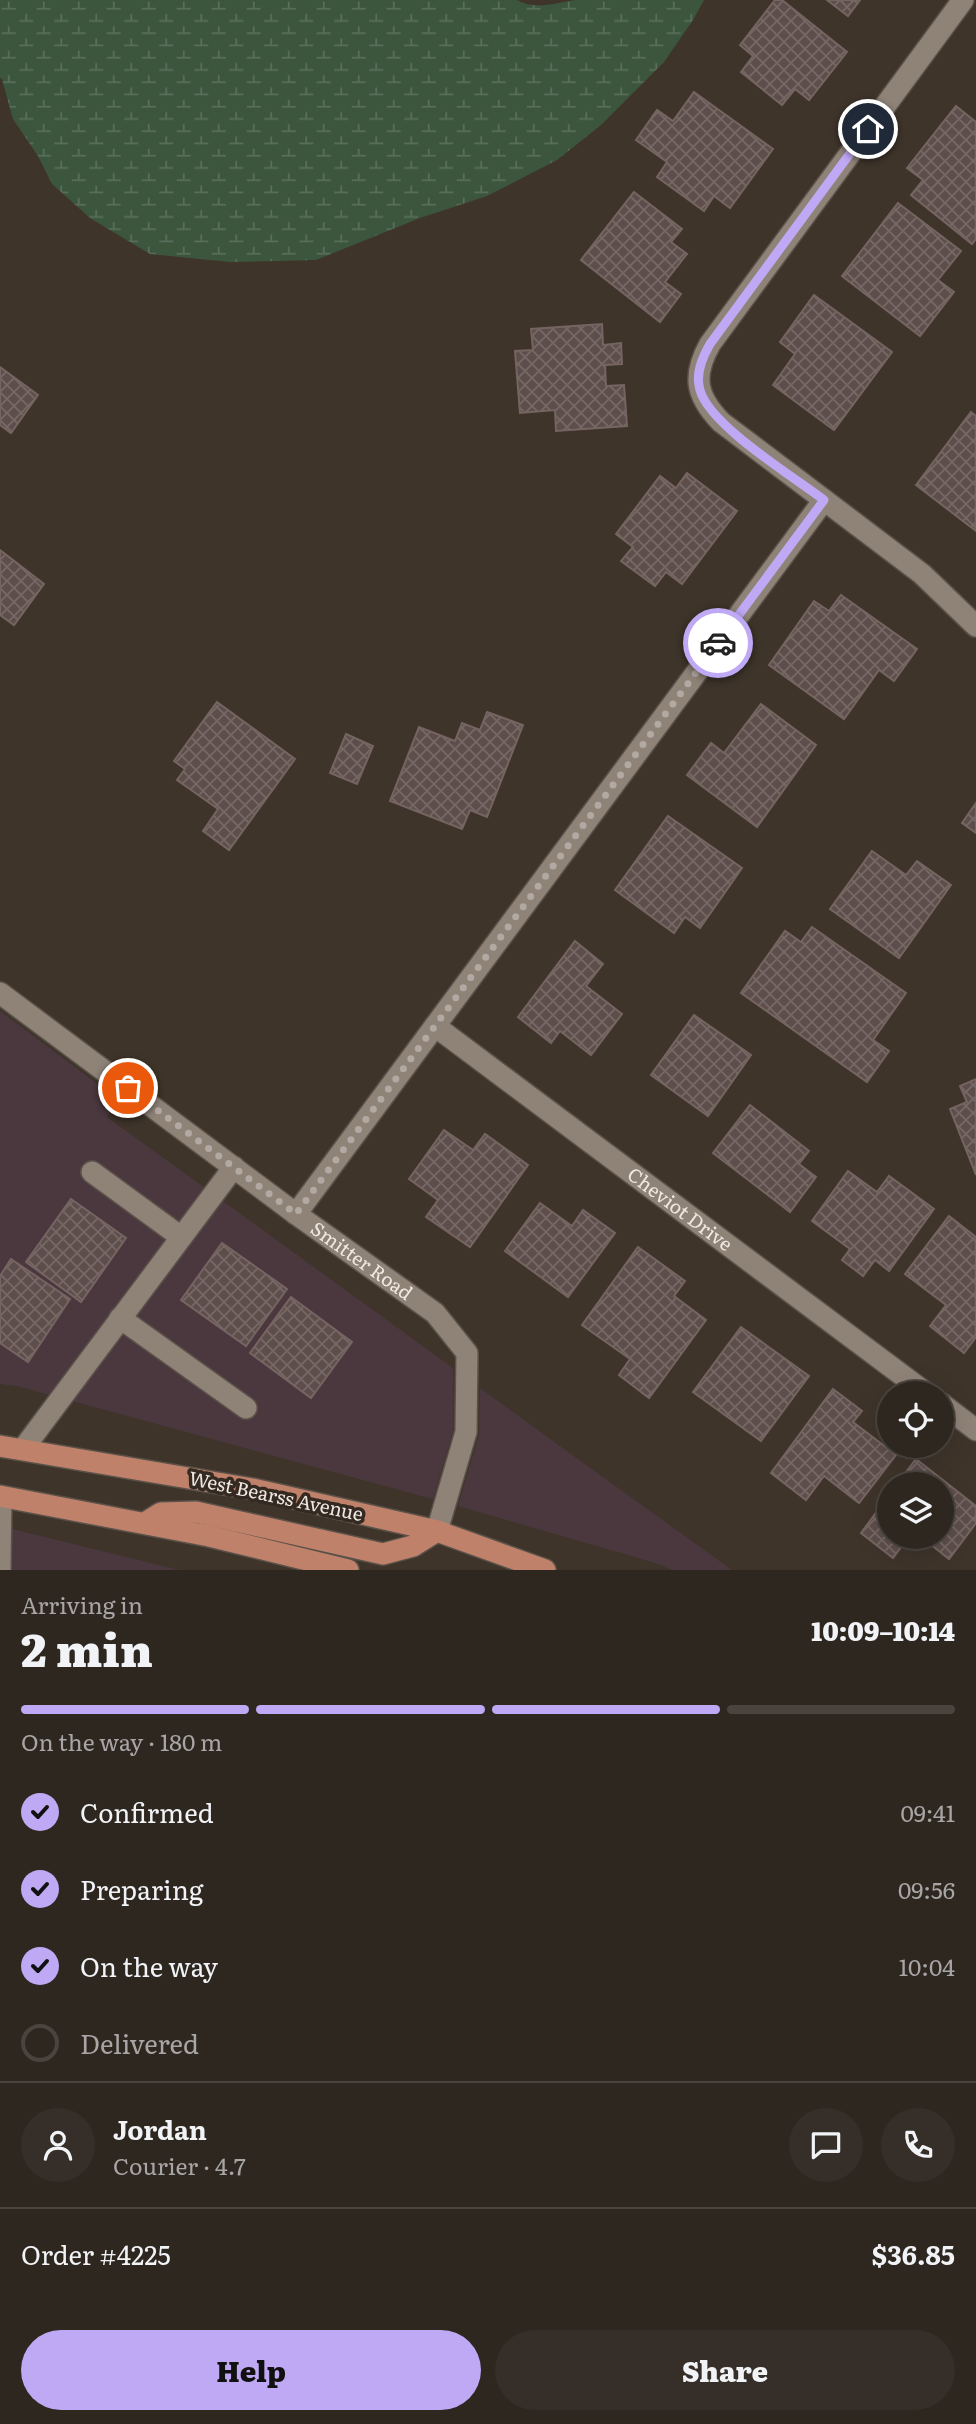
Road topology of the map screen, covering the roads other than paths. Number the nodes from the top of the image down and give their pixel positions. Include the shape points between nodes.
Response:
1 (963, 0) edge
2 (824, 500) junction
3 (976, 626) edge
4 (0, 993) edge
5 (435, 1026) junction
6 (234, 1167) junction
7 (92, 1172) dead end
8 (296, 1214) junction
9 (181, 1237) junction
10 (121, 1318) junction
11 (910, 1381) edge
12 (246, 1408) dead end
13 (954, 1413) edge
14 (976, 1430) edge
15 (0, 1446) edge
16 (23, 1449) junction
17 (0, 1497) edge
18 (145, 1523) junction
19 (437, 1531) junction
20 (0, 1570) edge
21 (348, 1570) edge
22 (545, 1570) edge

1 - 2 street via 710,344 700,366 699,389 721,422
2 - 3 street via 922,574
2 - 5 street
4 - 6 street, Smitter Road
5 - 8 street
5 - 11 street, Cheviot Drive
6 - 8 street, Smitter Road
6 - 9 street
7 - 9 street
8 - 19 street, Smitter Road via 435,1313 467,1353 466,1432
9 - 10 street
10 - 12 street
10 - 16 street
13 - 14 street
15 - 16 main road, West Bearss Avenue
16 - 19 main road, West Bearss Avenue via 253,1489
17 - 18 main road
17 - 20 street
18 - 19 main road via 162,1513 196,1512 383,1554 412,1546
18 - 21 main road
19 - 22 main road, West Bearss Avenue

